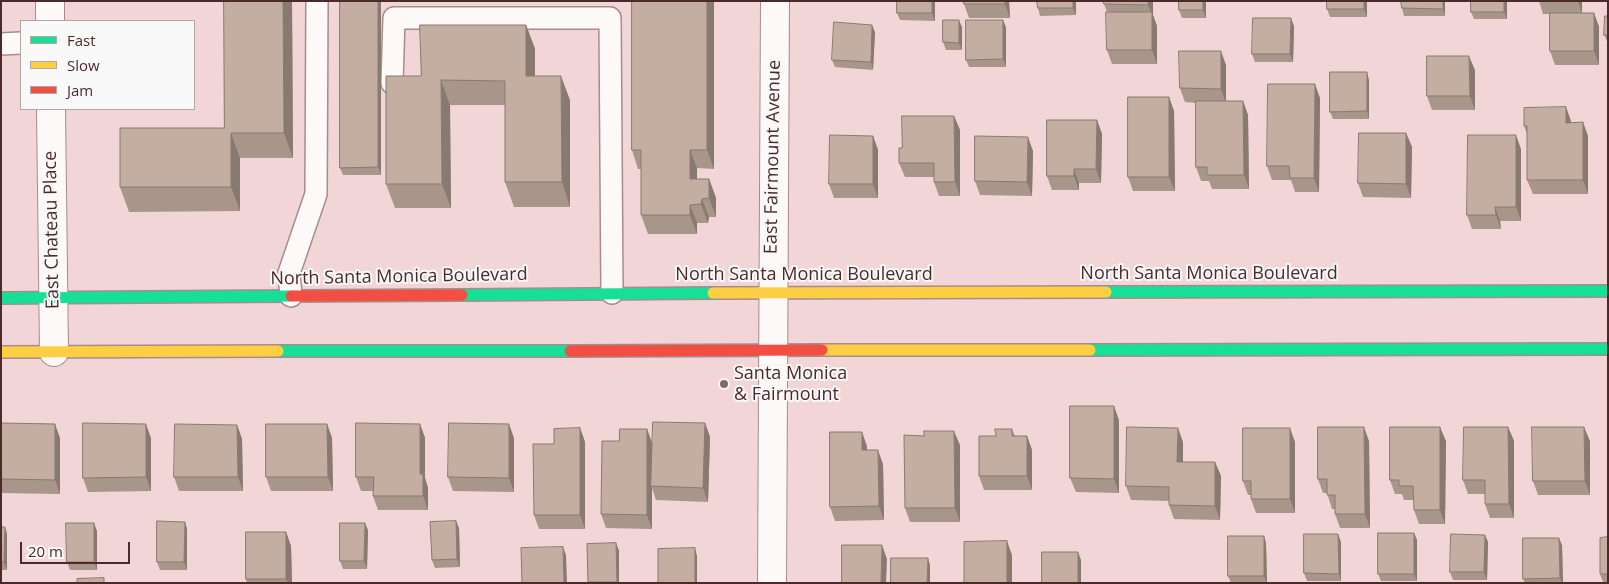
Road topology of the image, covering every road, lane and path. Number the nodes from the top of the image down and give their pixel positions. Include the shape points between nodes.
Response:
1 (50, 1) edge
2 (316, 1) edge
3 (775, 1) edge
4 (50, 20) edge
5 (20, 43) edge
6 (1, 44) edge
7 (392, 83) edge
8 (51, 110) edge
9 (1608, 291) edge
10 (772, 292) junction
11 (612, 293) junction
12 (291, 296) junction
13 (1, 298) edge
14 (53, 298) junction
15 (1608, 349) edge
16 (772, 350) junction
17 (1, 352) edge
18 (54, 352) junction
19 (772, 583) edge

1 - 4 street
2 - 12 lane via 316,194 289,274
3 - 10 street, East Fairmount Avenue
5 - 6 lane
7 - 11 lane via 394,18 610,18
8 - 14 street, East Chateau Place
9 - 10 street, North Santa Monica Boulevard
10 - 11 street, North Santa Monica Boulevard
10 - 16 street, East Fairmount Avenue
11 - 12 street, North Santa Monica Boulevard
12 - 14 street, North Santa Monica Boulevard
13 - 14 street, North Santa Monica Boulevard
14 - 18 street, East Chateau Place
15 - 16 street
16 - 18 street
16 - 19 street, East Fairmount Avenue
17 - 18 street

